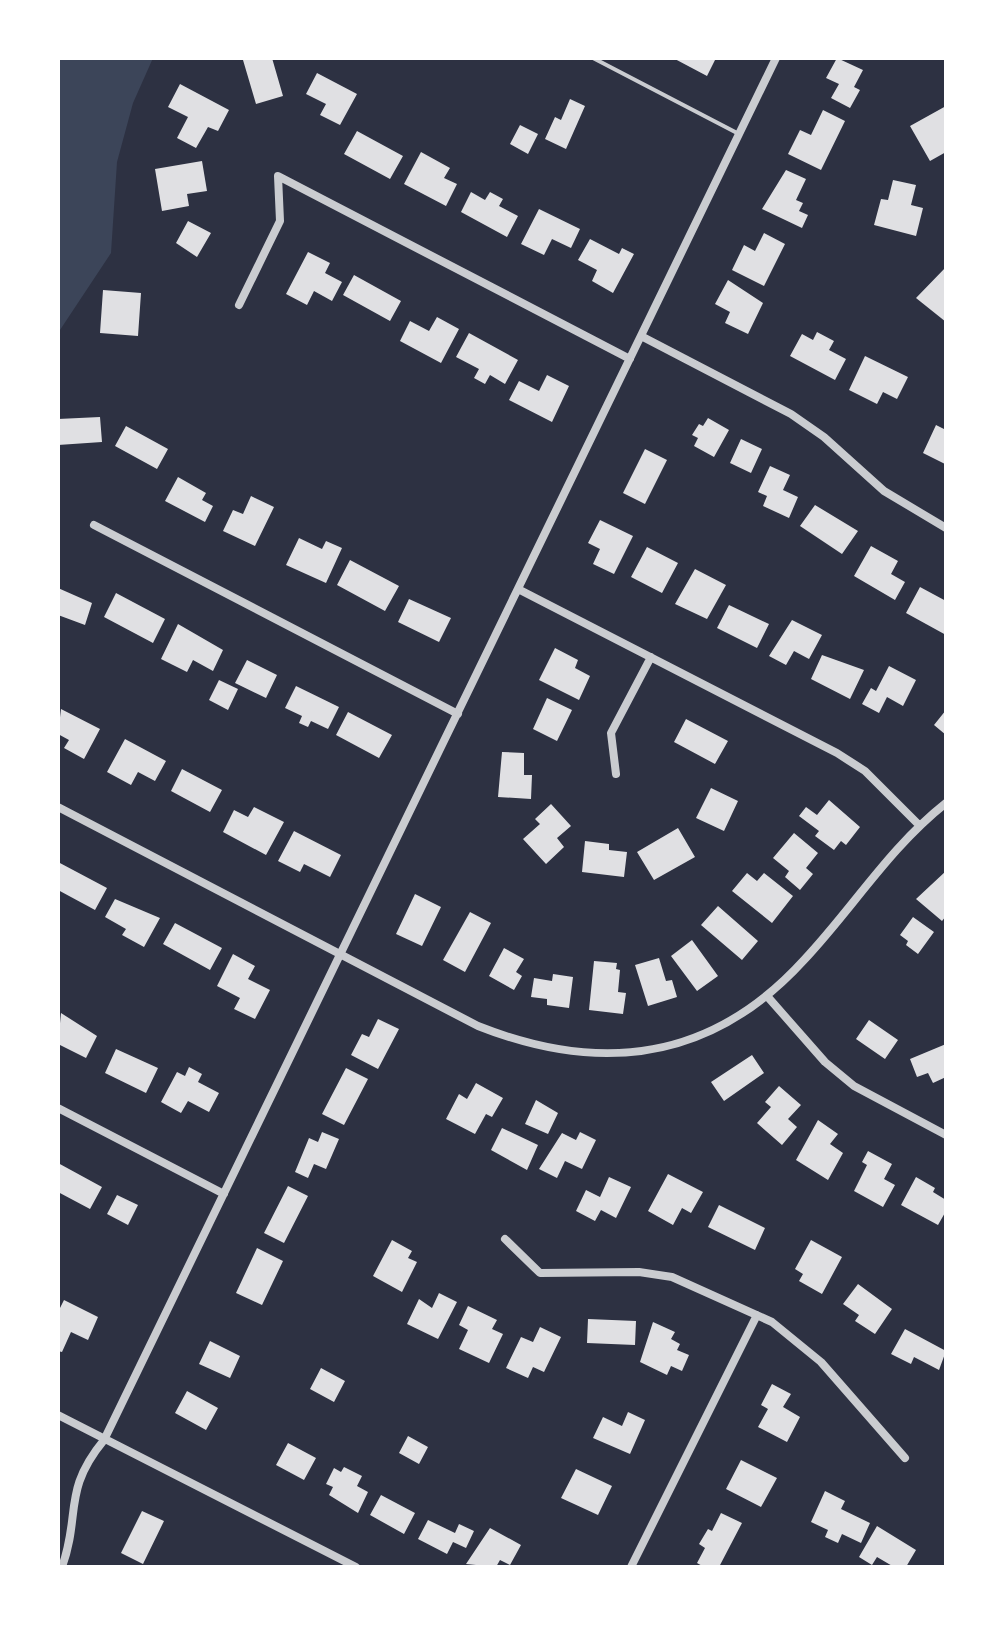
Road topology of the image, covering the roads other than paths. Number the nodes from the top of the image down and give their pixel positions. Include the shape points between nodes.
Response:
1 (593, 58) edge
2 (776, 58) edge
3 (739, 134) junction
4 (239, 305) dead end
5 (641, 336) junction
6 (630, 359) junction
7 (94, 525) dead end
8 (946, 528) edge
9 (518, 589) junction
10 (651, 657) junction
11 (458, 714) junction
12 (616, 774) dead end
13 (946, 803) edge
14 (58, 807) edge
15 (919, 825) junction
16 (340, 956) junction
17 (767, 996) junction
18 (58, 1108) edge
19 (946, 1135) edge
20 (224, 1194) junction
21 (505, 1239) dead end
22 (757, 1315) junction
23 (58, 1415) edge
24 (104, 1440) junction
25 (905, 1458) dead end
26 (352, 1566) edge
27 (62, 1567) edge
28 (631, 1567) edge

1 - 3 lane
2 - 3 street
3 - 5 street
4 - 6 street via 280,221 278,176
5 - 6 street
5 - 8 street via 791,414 884,491
6 - 9 street
7 - 11 street
9 - 10 street
9 - 11 street
10 - 12 street via 611,733
10 - 15 street via 837,753 865,771
11 - 16 street
13 - 15 street
14 - 16 street
15 - 17 street via 805,960
16 - 17 street via 478,1026 520,1043 564,1052 609,1055 653,1050 696,1037
16 - 20 street
17 - 19 street via 825,1062 854,1086
18 - 20 street
20 - 24 street
21 - 22 street via 540,1273 672,1277
22 - 25 street via 798,1340 821,1362
22 - 28 street
23 - 24 street
24 - 26 street
24 - 27 street via 76,1485

